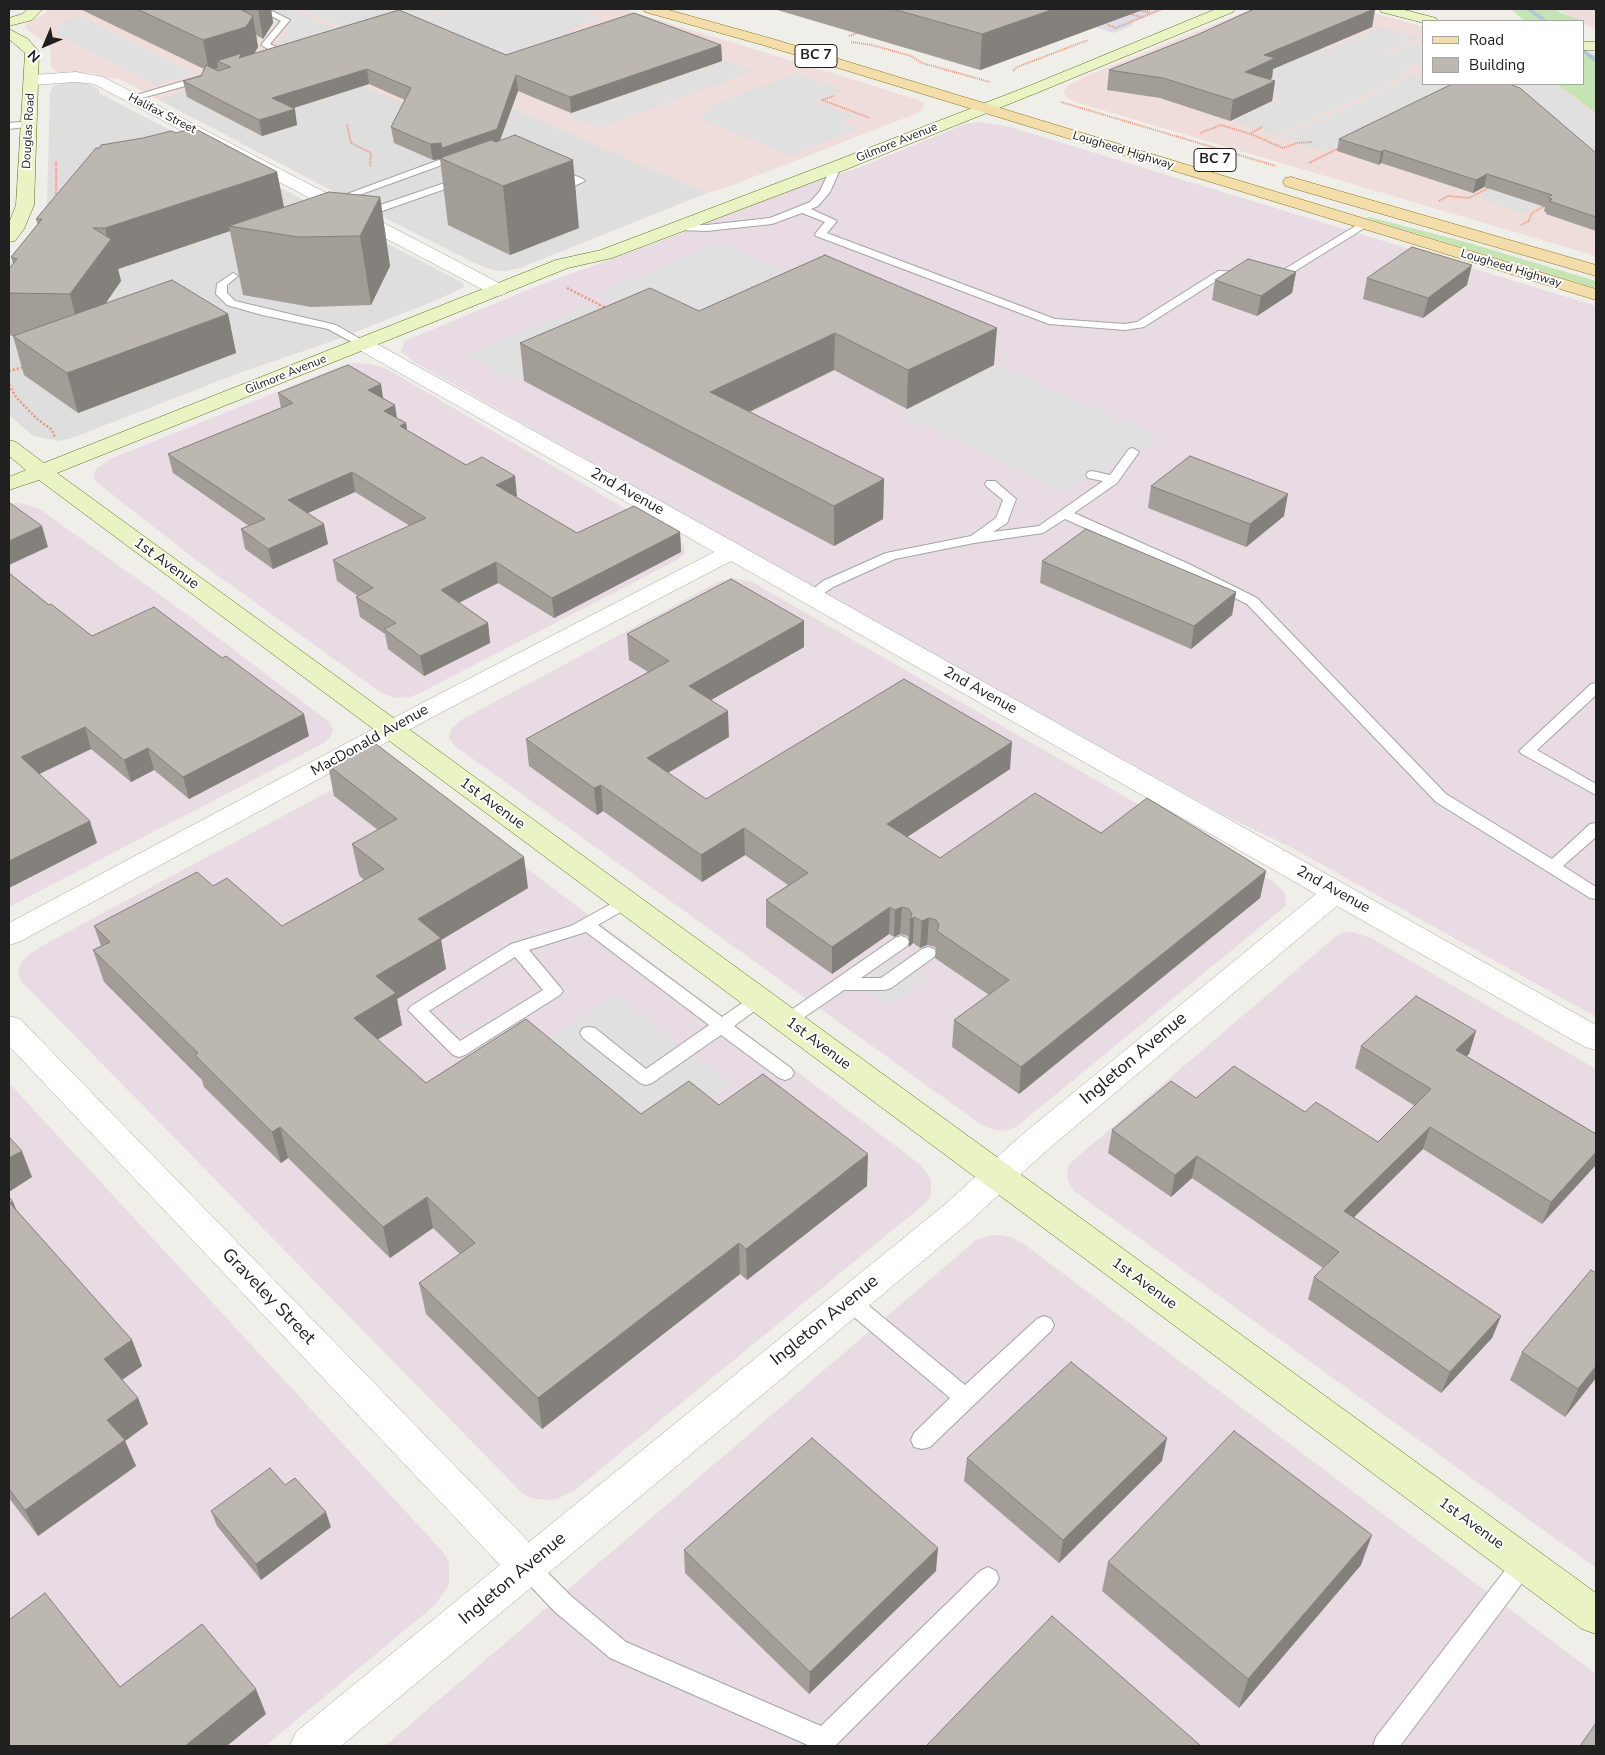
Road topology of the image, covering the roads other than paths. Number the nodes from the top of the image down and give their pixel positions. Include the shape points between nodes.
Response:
1 (36, 9) edge
2 (650, 9) edge
3 (1228, 9) edge
4 (1386, 9) edge
5 (261, 11) edge
6 (1428, 20) edge
7 (9, 22) edge
8 (9, 34) edge
9 (266, 59) edge
10 (211, 76) edge
11 (1015, 77) road end
12 (32, 80) junction
13 (982, 85) junction
14 (131, 98) junction
15 (1009, 99) junction
16 (958, 100) junction
17 (985, 108) junction
18 (1038, 108) dead end
19 (937, 109) dead end
20 (30, 124) junction
21 (9, 126) edge
22 (803, 162) dead end
23 (439, 163) edge
24 (545, 166) edge
25 (836, 167) junction
26 (1281, 174) road end
27 (475, 175) edge
28 (548, 193) edge
29 (332, 202) junction
30 (802, 209) junction
31 (358, 216) junction
32 (1366, 224) junction
33 (680, 227) junction
34 (9, 237) edge
35 (562, 264) junction
36 (1596, 271) edge
37 (234, 276) dead end
38 (498, 290) junction
39 (1596, 295) edge
40 (363, 344) junction
41 (9, 446) edge
42 (1134, 452) dead end
43 (40, 472) junction
44 (1092, 474) dead end
45 (1113, 480) junction
46 (9, 484) edge
47 (991, 484) dead end
48 (1064, 514) junction
49 (974, 539) junction
50 (734, 551) junction
51 (811, 596) junction
52 (1596, 687) edge
53 (390, 729) junction
54 (1596, 790) edge
55 (1596, 828) edge
56 (1553, 867) junction
57 (1336, 892) junction
58 (1596, 894) edge
59 (625, 902) junction
60 (587, 925) junction
61 (9, 935) edge
62 (901, 942) dead end
63 (517, 948) junction
64 (928, 954) dead end
65 (840, 984) junction
66 (758, 1000) junction
67 (787, 1021) junction
68 (722, 1024) junction
69 (9, 1027) edge
70 (589, 1033) dead end
71 (1596, 1039) edge
72 (785, 1073) dead end
73 (997, 1176) junction
74 (850, 1301) junction
75 (1044, 1325) dead end
76 (965, 1398) junction
77 (922, 1440) dead end
78 (1524, 1563) junction
79 (527, 1567) junction
80 (988, 1578) dead end
81 (1596, 1616) edge
82 (310, 1746) edge
83 (1385, 1746) edge

1 - 7 street via 27,17
2 - 16 main road, Lougheed Highway / BC 7
3 - 15 street, Gilmore Avenue
4 - 6 street
5 - 9 lane via 286,20 261,43 282,53
8 - 12 street, Douglas Road via 32,52
10 - 14 lane
11 - 13 street, Gilmore Avenue
12 - 14 street, Halifax Street via 90,78
12 - 20 street, Douglas Road
13 - 15 main road
13 - 16 street, Gilmore Avenue
14 - 29 street, Halifax Street
15 - 17 street, Gilmore Avenue
15 - 18 main road
16 - 17 main road, Lougheed Highway / BC 7
16 - 19 street, Gilmore Avenue
17 - 25 street, Gilmore Avenue
17 - 32 main road, Lougheed Highway / BC 7
20 - 21 lane
20 - 34 street, Douglas Road via 25,206
22 - 35 street, Gilmore Avenue via 590,246
23 - 29 lane
24 - 28 lane via 580,181
25 - 30 lane via 825,192 814,204
25 - 33 street, Gilmore Avenue
26 - 36 main road, Lougheed Highway
27 - 31 lane
29 - 31 street, Halifax Street
30 - 32 lane via 832,221 820,234 1053,322 1125,327 1140,324 1222,273 1280,276
30 - 33 lane via 772,221 707,228
31 - 38 street, Halifax Street
32 - 39 main road, Lougheed Highway / BC 7
33 - 35 street, Gilmore Avenue via 606,254
35 - 38 street, Gilmore Avenue
37 - 40 lane via 222,284 222,294 232,303 332,327
38 - 40 street, Gilmore Avenue
40 - 43 street, Gilmore Avenue
40 - 50 street, 2nd Avenue
41 - 43 street
42 - 45 lane
43 - 46 street, Gilmore Avenue
43 - 53 street, 1st Avenue
44 - 45 lane
45 - 48 lane
47 - 49 lane via 1010,499 1002,520
48 - 49 lane via 1043,528
48 - 56 lane via 1252,601 1441,798
49 - 51 lane via 891,556 828,584
50 - 51 street, 2nd Avenue
50 - 53 street, MacDonald Avenue
51 - 57 street, 2nd Avenue
52 - 54 lane via 1527,751
53 - 59 street, 1st Avenue
53 - 61 street, MacDonald Avenue
55 - 56 lane
56 - 58 lane
57 - 71 street, 2nd Avenue
57 - 73 street, Ingleton Avenue
59 - 60 lane
59 - 66 street, 1st Avenue
60 - 63 lane
60 - 68 lane
62 - 65 lane
63 - 63 lane via 492,964 417,1010 459,1050 554,991
64 - 65 lane via 885,984
65 - 67 lane
66 - 67 street, 1st Avenue
66 - 68 lane
67 - 73 street, 1st Avenue
68 - 70 lane via 646,1078
68 - 72 lane
69 - 79 street, Graveley Street
73 - 74 street, Ingleton Avenue via 955,1215
73 - 78 street, 1st Avenue
74 - 76 lane
74 - 79 street, Ingleton Avenue
75 - 76 lane
76 - 77 lane
78 - 81 street, 1st Avenue
78 - 83 lane
79 - 80 lane via 563,1604 618,1650 824,1740
79 - 82 street, Ingleton Avenue

